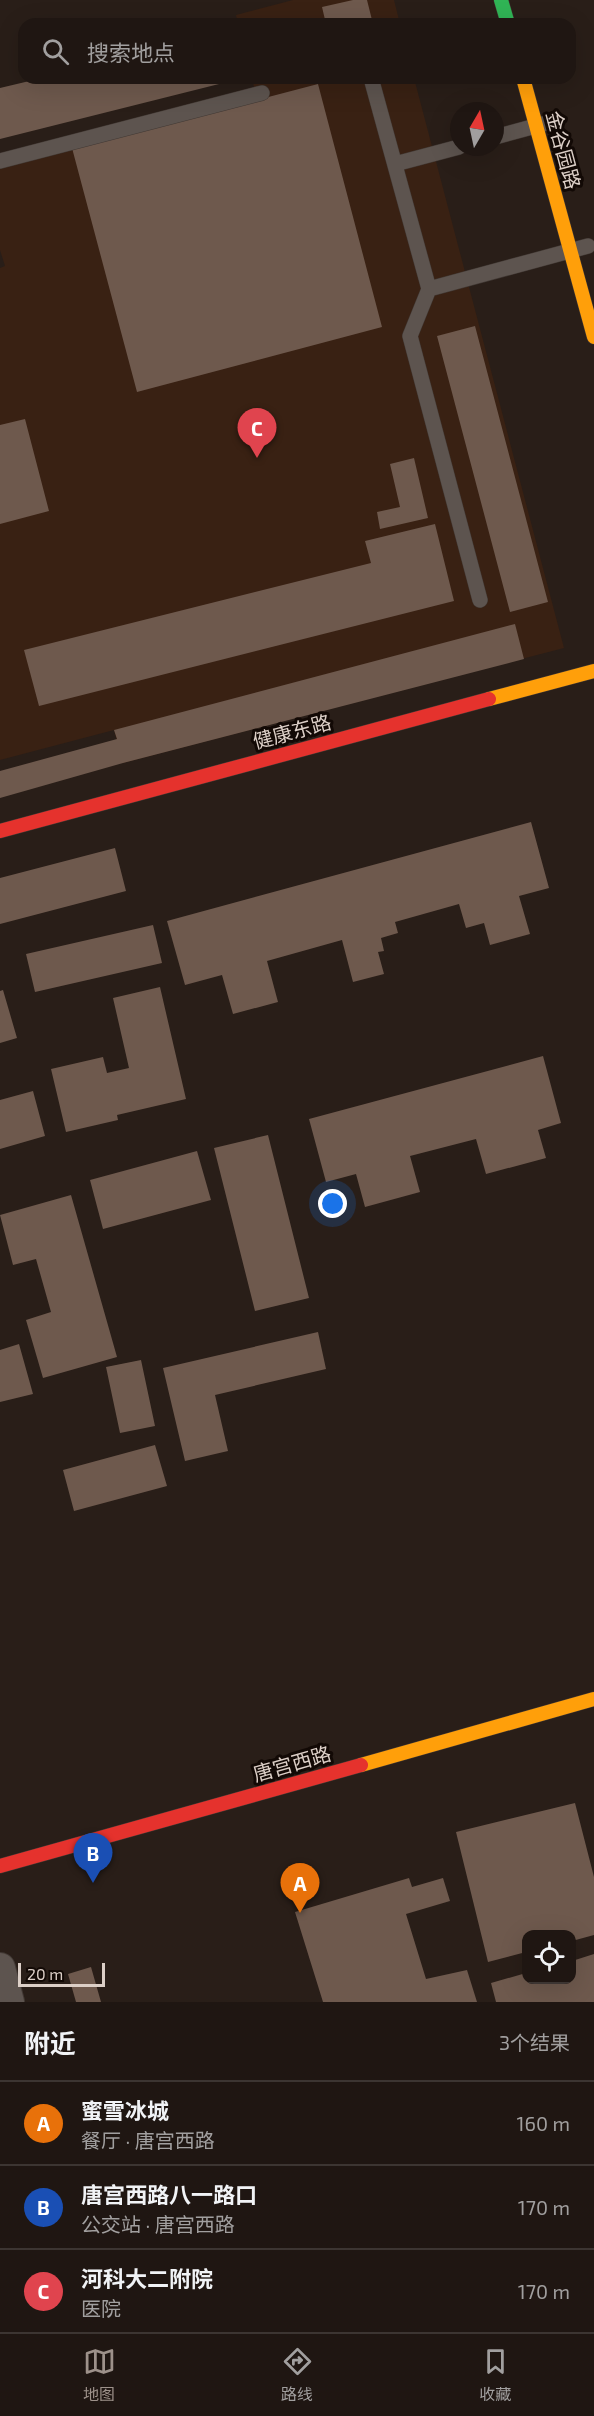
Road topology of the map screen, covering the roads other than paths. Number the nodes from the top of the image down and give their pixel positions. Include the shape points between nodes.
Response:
1 (501, 0) edge
2 (506, 18) edge
3 (373, 84) edge
4 (525, 84) edge
5 (262, 93) dead end
6 (554, 122) dead end
7 (536, 126) junction
8 (504, 135) edge
9 (450, 149) edge
10 (0, 161) edge
11 (395, 164) junction
12 (588, 246) dead end
13 (570, 250) junction
14 (429, 289) junction
15 (594, 337) edge
16 (480, 600) dead end
17 (594, 671) edge
18 (0, 831) edge
19 (594, 1699) edge
20 (0, 1866) edge
21 (0, 1968) edge
22 (9, 2002) edge

1 - 2 main road
3 - 11 lane
4 - 7 main road, 金谷园路
5 - 10 lane
6 - 7 lane
7 - 8 lane
7 - 13 main road, 金谷园路
9 - 11 lane
11 - 14 lane
12 - 13 lane
13 - 14 lane
13 - 15 main road, 金谷园路
14 - 16 lane via 410,336
17 - 18 main road, 健康东路
19 - 20 main road, 唐宫西路
21 - 22 street

